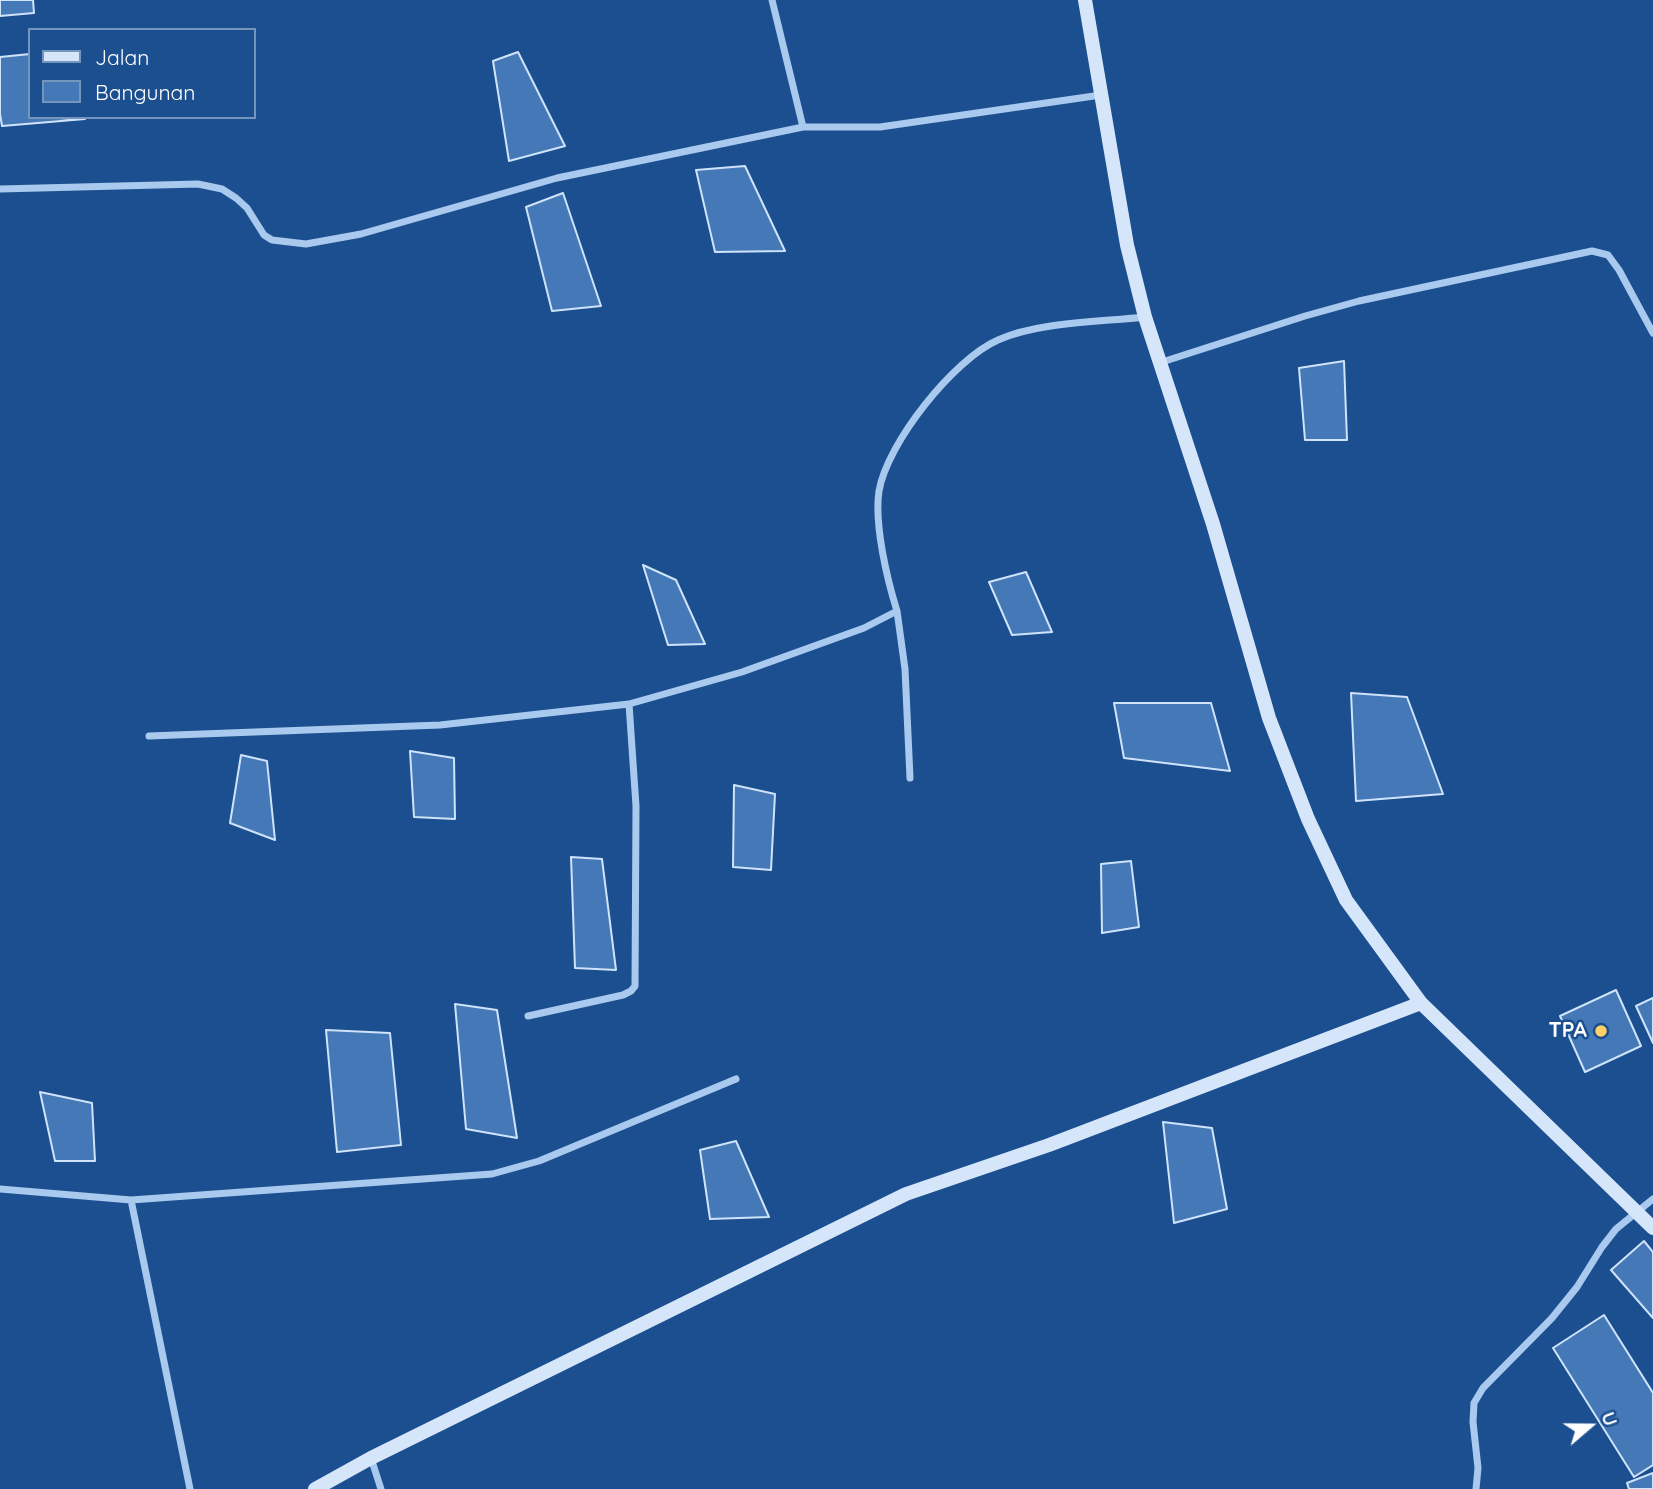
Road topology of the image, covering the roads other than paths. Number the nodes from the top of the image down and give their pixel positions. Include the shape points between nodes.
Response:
1 (772, 0) edge
2 (1085, 0) edge
3 (1101, 94) junction
4 (803, 127) junction
5 (0, 189) edge
6 (1145, 317) junction
7 (1653, 333) edge
8 (1159, 363) junction
9 (897, 611) junction
10 (629, 704) junction
11 (149, 736) dead end
12 (910, 778) dead end
13 (1421, 1003) junction
14 (528, 1016) dead end
15 (736, 1079) dead end
16 (0, 1189) edge
17 (1653, 1199) edge
18 (131, 1200) junction
19 (1637, 1212) junction
20 (1653, 1228) edge
21 (370, 1458) junction
22 (190, 1489) edge
23 (315, 1489) edge
24 (381, 1489) edge
25 (1476, 1489) edge

1 - 4 street
2 - 3 street
3 - 4 street via 880,127
3 - 6 street via 1127,245
4 - 5 street via 557,178 362,234 306,244 272,240 236,198 222,189 198,184
6 - 8 street
6 - 9 street via 1025,331 975,352 957,367 904,436 879,489 883,550
7 - 8 street via 1608,255 1592,251 1359,301
8 - 13 street via 1213,524 1269,718 1308,819 1346,900
9 - 10 street via 864,628 743,672
9 - 12 street
10 - 11 street via 440,725
10 - 14 street via 636,806 635,986 624,995
13 - 19 street
13 - 21 street via 1049,1145 906,1194
15 - 18 street via 539,1161 492,1174
16 - 18 street
17 - 19 street
18 - 22 street
19 - 20 street
19 - 25 street via 1616,1229 1569,1298 1474,1403
21 - 23 street
21 - 24 street

